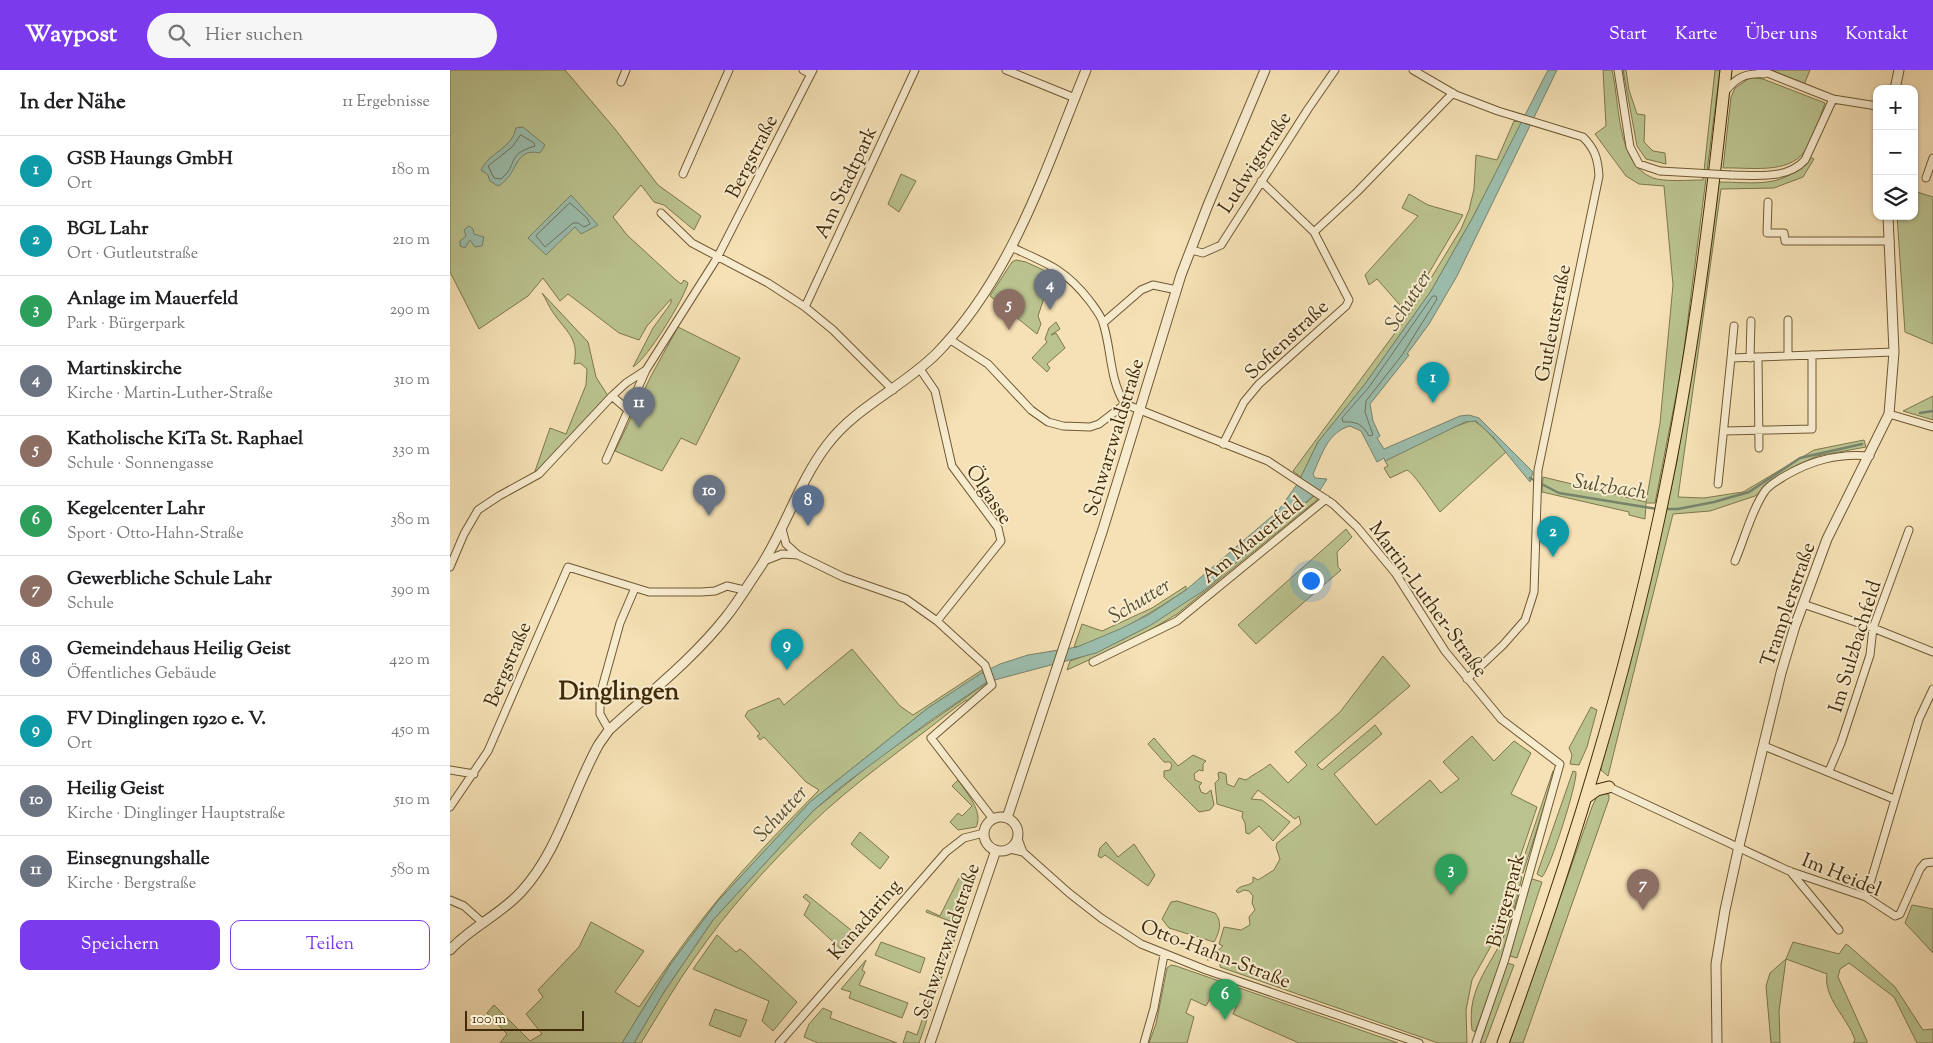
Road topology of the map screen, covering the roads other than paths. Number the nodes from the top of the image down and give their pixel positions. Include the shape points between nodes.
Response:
1 (626, 70) edge
2 (729, 70) edge
3 (803, 70) edge
4 (914, 70) edge
5 (1006, 70) edge
6 (1086, 70) edge
7 (1265, 70) edge
8 (1335, 70) edge
9 (1413, 70) edge
10 (1618, 70) edge
11 (1726, 70) edge
12 (1760, 70) edge
13 (1898, 70) edge
14 (812, 72) edge
15 (1767, 74) junction
16 (621, 82) dead end
17 (1896, 85) edge
18 (1453, 94) junction
19 (1723, 95) junction
20 (1075, 98) junction
21 (1833, 100) junction
22 (1873, 105) edge
23 (1933, 158) edge
24 (683, 174) dead end
25 (1926, 178) dead end
26 (1261, 181) junction
27 (1768, 202) dead end
28 (661, 214) dead end
29 (1888, 220) edge
30 (1314, 232) junction
31 (1890, 241) junction
32 (1011, 247) junction
33 (1190, 250) junction
34 (717, 258) junction
35 (1177, 290) junction
36 (805, 307) junction
37 (1788, 320) dead end
38 (1751, 321) dead end
39 (1103, 323) junction
40 (1734, 326) dead end
41 (949, 339) junction
42 (1894, 352) junction
43 (1812, 355) junction
44 (1788, 356) junction
45 (1754, 357) junction
46 (1732, 358) junction
47 (920, 369) junction
48 (646, 370) junction
49 (893, 390) junction
50 (612, 396) junction
51 (1124, 404) junction
52 (628, 410) junction
53 (1140, 412) junction
54 (1889, 414) junction
55 (1933, 427) edge
56 (1724, 431) junction
57 (1758, 431) junction
58 (1223, 444) junction
59 (1759, 448) dead end
60 (1870, 456) junction
61 (606, 460) dead end
62 (1718, 484) dead end
63 (1323, 497) junction
64 (782, 529) junction
65 (1909, 530) dead end
66 (798, 555) junction
67 (764, 561) junction
68 (1735, 561) dead end
69 (450, 567) edge
70 (635, 588) junction
71 (744, 590) junction
72 (1803, 604) junction
73 (937, 621) junction
74 (1873, 628) junction
75 (1933, 652) edge
76 (1093, 662) dead end
77 (1466, 679) junction
78 (1933, 689) edge
79 (609, 730) junction
80 (1764, 746) junction
81 (1560, 764) joint
82 (1594, 769) junction
83 (450, 770) edge
84 (1829, 771) junction
85 (474, 774) junction
86 (1609, 787) junction
87 (1587, 797) junction
88 (1894, 798) junction
89 (450, 808) edge
90 (1007, 818) junction
91 (993, 819) junction
92 (984, 833) junction
93 (1018, 839) junction
94 (1739, 846) junction
95 (1010, 849) junction
96 (996, 850) junction
97 (1023, 852) junction
98 (1933, 862) edge
99 (1789, 871) junction
100 (1866, 896) junction
101 (450, 900) edge
102 (483, 923) junction
103 (1839, 930) dead end
104 (450, 950) edge
105 (1164, 955) junction
106 (779, 1043) edge
107 (930, 1043) edge
108 (1144, 1043) edge
109 (1419, 1043) edge
110 (1476, 1043) edge
111 (1503, 1043) edge
112 (1717, 1043) edge

1 - 16 street
2 - 24 street
3 - 14 street
4 - 36 street, Am Stadtpark
5 - 20 street
6 - 20 street
7 - 33 street, Schwarzwaldstraße
8 - 26 street, Ludwigstraße
9 - 18 street, Gutleutstraße
10 - 21 street, bridge via 1630,148 1639,164 1660,171 1780,174 1798,168 1805,160
11 - 19 main road
12 - 15 street
13 - 17 street
14 - 34 street, Bergstraße
15 - 19 street via 1750,73 1738,77
15 - 21 street
18 - 30 street
18 - 77 street, Gutleutstraße via 1584,137 1593,146 1599,176 1538,470 1535,584 1525,620
19 - 82 main road via 1701,277 1663,500 1619,686
20 - 32 street
21 - 22 street
23 - 25 street
26 - 30 street, Sofienstraße
26 - 33 street, Ludwigstraße via 1221,245 1204,253
27 - 31 street via 1767,233 1784,233 1785,241
28 - 34 street via 692,243
29 - 31 street, Tramplerstraße
30 - 58 street, Sofienstraße via 1349,300 1259,384 1244,402
31 - 42 street, Tramplerstraße
32 - 39 street via 1057,269 1075,282
32 - 41 street via 993,280
33 - 35 street, Schwarzwaldstraße
34 - 36 street via 768,283
34 - 48 street, Bergstraße
35 - 39 street via 1152,285 1141,290
35 - 53 street, Schwarzwaldstraße
36 - 49 street
37 - 44 street
38 - 45 street
39 - 51 street via 1114,382
40 - 46 street
41 - 47 street
41 - 51 street via 988,364 1031,410 1048,422 1090,427 1099,424
42 - 43 street
42 - 54 street, Tramplerstraße
43 - 44 street
43 - 57 street via 1812,429
44 - 45 street
45 - 46 street
45 - 57 street
46 - 56 street
47 - 49 street
47 - 73 street, Ölgasse via 935,392 952,466 998,528 1001,541
48 - 50 street
48 - 52 street, Bergstraße
49 - 64 street via 856,416 833,438 816,462
50 - 52 street
50 - 69 street via 539,474 478,510
51 - 53 street, Martin-Luther-Straße
52 - 61 street, Bergstraße
53 - 58 street, Martin-Luther-Straße
53 - 90 street, Schwarzwaldstraße
54 - 55 street
54 - 60 street, Tramplerstraße
56 - 57 street
56 - 62 street
57 - 59 street
58 - 63 street, Martin-Luther-Straße via 1268,461
60 - 68 street via 1828,456 1795,470 1768,487
60 - 72 street, Tramplerstraße via 1827,539
63 - 76 street, Am Mauerfeld via 1177,621
63 - 77 street, Martin-Luther-Straße via 1356,527 1396,574
64 - 66 street via 786,544
64 - 67 street
65 - 74 street, Im Sulzbachfeld
66 - 67 street via 782,554
66 - 73 street via 843,577 906,600
67 - 71 street
70 - 71 street via 662,592 715,591 727,586
70 - 79 street via 620,623 600,695 600,714
70 - 85 street, Bergstraße via 568,567 488,751
71 - 79 street via 710,635
72 - 74 street
72 - 80 street, Tramplerstraße
73 - 91 street via 985,665 992,683 931,738
74 - 75 street
74 - 84 street, Im Sulzbachfeld via 1870,655
77 - 81 street, Martin-Luther-Straße via 1501,720
78 - 88 street via 1919,719
79 - 102 street via 590,760 540,868 522,892
80 - 84 street
80 - 94 street, Tramplerstraße
81 - 110 street, Bürgerpark via 1506,959
82 - 86 main road
82 - 87 main road
83 - 85 street
84 - 88 street
85 - 89 street, Bergstraße
86 - 87 main road
86 - 94 street
87 - 111 main road
88 - 100 street
90 - 91 street
90 - 93 street via 1018,829
91 - 92 street
92 - 96 street via 987,844
92 - 106 street, Kanadaring via 959,840 946,852
93 - 95 street
93 - 97 street, Otto-Hahn-Straße
94 - 99 street, Im Heidel
94 - 112 street, Tramplerstraße via 1716,964
95 - 96 street
95 - 97 street, Otto-Hahn-Straße
96 - 107 street, Schwarzwaldstraße
97 - 105 street, Otto-Hahn-Straße via 1101,918 1128,937
98 - 100 street, Im Heidel via 1925,863 1920,869 1898,916
99 - 100 street, Im Heidel
99 - 103 street
101 - 102 street via 464,906
102 - 104 street
105 - 108 street
105 - 109 street, Otto-Hahn-Straße

